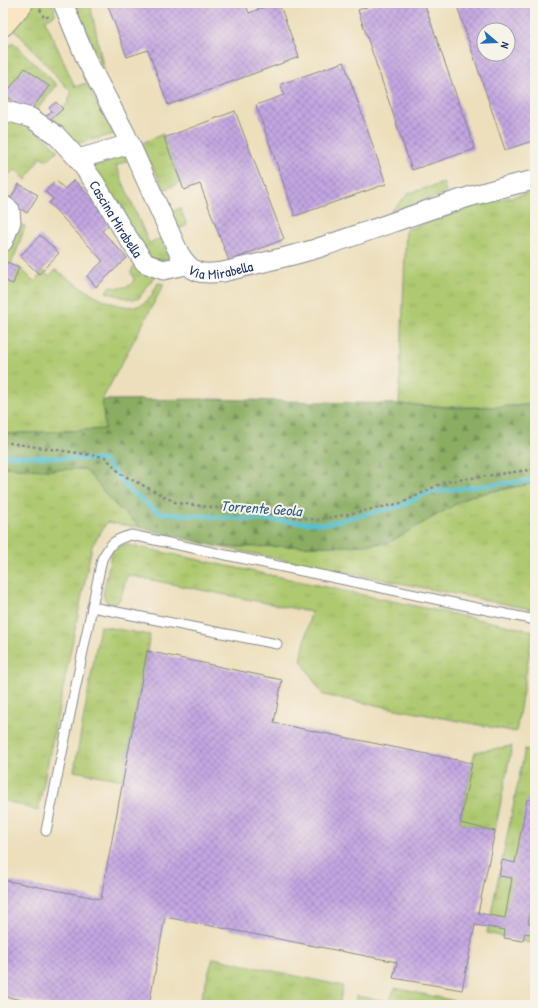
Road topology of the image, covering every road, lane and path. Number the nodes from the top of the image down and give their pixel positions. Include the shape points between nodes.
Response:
1 (22, 3) edge
2 (62, 3) edge
3 (3, 25) edge
4 (3, 110) edge
5 (130, 144) junction
6 (78, 159) junction
7 (535, 180) edge
8 (3, 204) edge
9 (3, 242) edge
10 (186, 265) junction
11 (3, 442) edge
12 (535, 469) edge
13 (92, 606) junction
14 (535, 620) edge
15 (277, 644) dead end
16 (46, 831) dead end

1 - 3 street
2 - 5 street, Via Mirabella via 86,60
4 - 6 street, Cascina Mirabella via 37,122 56,135
5 - 6 street
5 - 10 street, Via Mirabella
6 - 10 street, Cascina Mirabella via 145,263 163,270
7 - 10 street, Via Mirabella via 472,196 313,249 223,272 208,274
8 - 9 street via 10,210 11,222
11 - 12 path via 105,456 122,474 177,503 319,520 402,503 444,482
13 - 14 lane via 102,559 108,547 117,539 131,536
13 - 15 lane
13 - 16 lane

